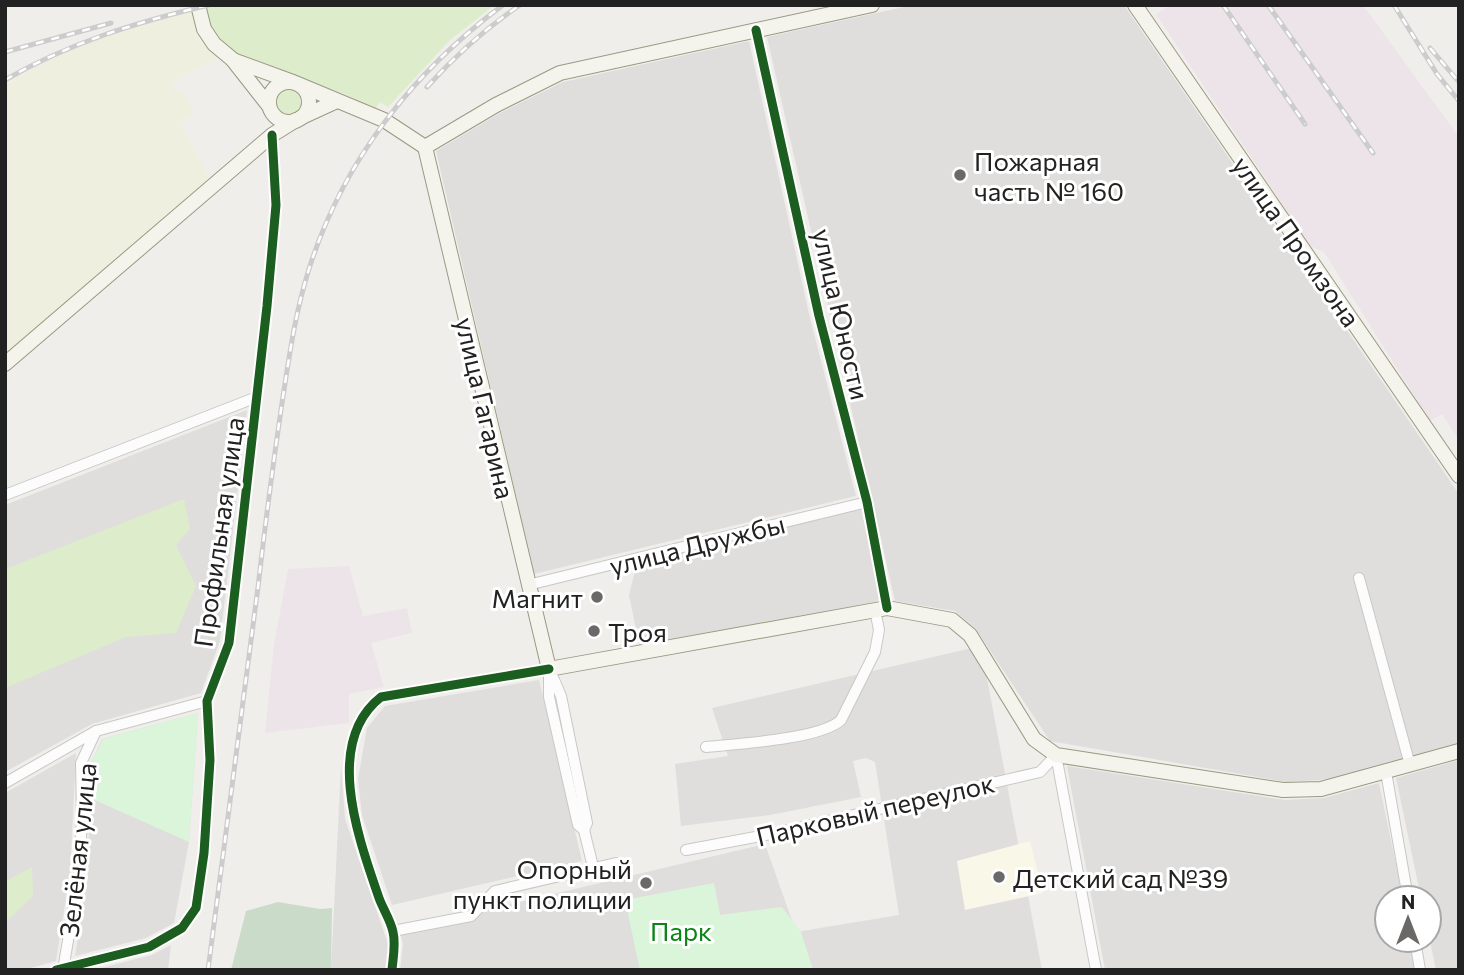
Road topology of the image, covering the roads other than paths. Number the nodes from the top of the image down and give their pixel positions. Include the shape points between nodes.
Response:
1 (198, 5) edge
2 (872, 5) edge
3 (1135, 5) edge
4 (756, 30) junction
5 (232, 59) junction
6 (297, 84) junction
7 (337, 101) junction
8 (271, 110) junction
9 (298, 119) junction
10 (272, 135) junction
11 (425, 147) junction
12 (5, 364) edge
13 (257, 397) junction
14 (1459, 476) edge
15 (5, 495) edge
16 (867, 502) junction
17 (1359, 578) dead end
18 (527, 585) junction
19 (881, 609) junction
20 (549, 669) junction
21 (207, 701) junction
22 (96, 732) junction
23 (706, 747) dead end
24 (1459, 751) edge
25 (1056, 755) junction
26 (1410, 765) junction
27 (1386, 772) junction
28 (5, 783) edge
29 (687, 850) dead end
30 (616, 863) dead end
31 (593, 867) junction
32 (1406, 884) edge
33 (393, 931) junction
34 (61, 969) edge
35 (392, 970) edge
36 (1096, 970) edge

1 - 5 main road via 204,30
2 - 4 main road
3 - 14 main road, улица Промзона
4 - 11 main road via 560,73
4 - 16 street, улица Юности via 819,316
5 - 6 main road
5 - 8 main road
6 - 7 main road
6 - 8 main road via 276,86 269,96
6 - 9 main road via 309,101 307,111
7 - 9 main road
7 - 11 main road via 384,120
8 - 9 main road via 285,121
8 - 10 main road
9 - 10 main road
10 - 12 main road
10 - 13 street, Профильная улица via 276,205
11 - 18 main road, улица Гагарина
13 - 15 street, Профильная улица
13 - 21 street, Профильная улица via 229,643
16 - 18 street, улица Дружбы
16 - 19 street, улица Юности
17 - 26 street
18 - 20 main road, улица Гагарина
19 - 20 main road
19 - 23 street, улица Юности via 876,652 834,727
19 - 25 main road via 952,620 970,635 1034,739
20 - 31 street, улица Гагарина via 561,696
20 - 33 street via 381,697 359,725 349,779 353,816
21 - 22 street
21 - 34 street, Профильная улица via 210,760 196,908 182,928 149,947
22 - 28 street
22 - 34 street, Зелёная улица via 81,763 79,875
24 - 26 main road
25 - 27 main road via 1283,790 1321,789
25 - 29 street, Парковый переулок via 1040,772
25 - 36 street
26 - 27 main road
27 - 32 street
30 - 31 street
31 - 33 street via 495,891 471,916
33 - 35 street

